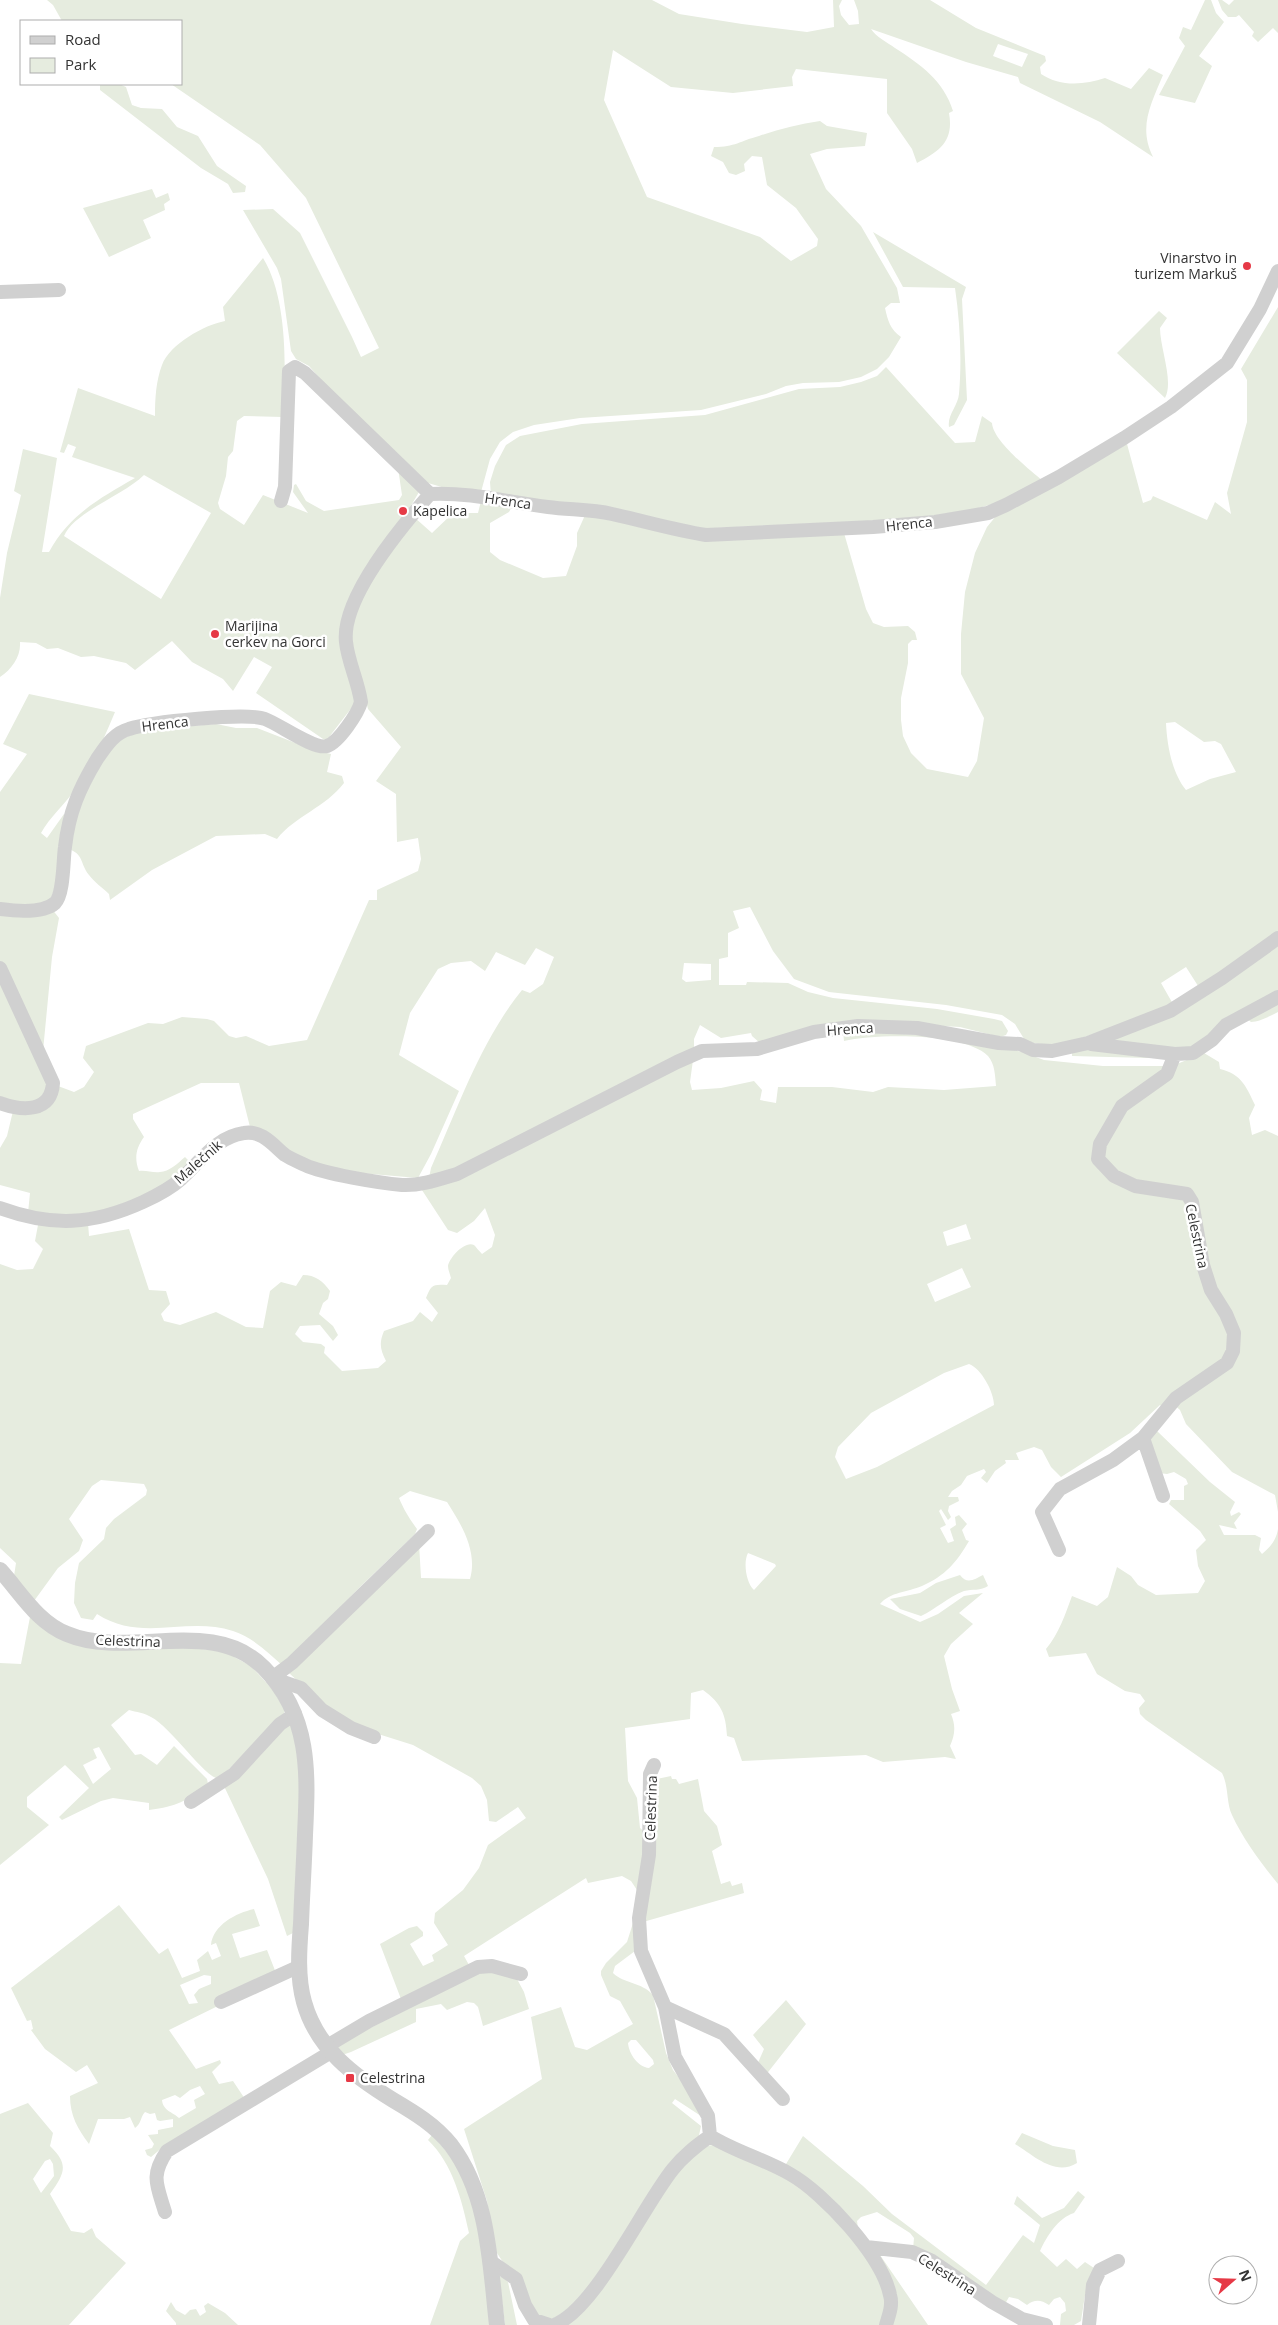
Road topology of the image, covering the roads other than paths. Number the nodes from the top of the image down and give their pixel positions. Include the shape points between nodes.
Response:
1 (1278, 271) edge
2 (59, 290) dead end
3 (0, 292) edge
4 (430, 494) junction
5 (281, 501) dead end
6 (0, 909) edge
7 (1278, 938) edge
8 (0, 968) edge
9 (1278, 997) edge
10 (1088, 1044) junction
11 (1175, 1054) junction
12 (0, 1103) edge
13 (422, 1183) joint
14 (0, 1208) edge
15 (1142, 1438) junction
16 (1163, 1496) dead end
17 (428, 1531) dead end
18 (1058, 1550) dead end
19 (0, 1570) edge
20 (272, 1678) junction
21 (295, 1714) junction
22 (374, 1737) dead end
23 (654, 1765) dead end
24 (191, 1802) dead end
25 (300, 1966) junction
26 (521, 1974) dead end
27 (221, 2002) dead end
28 (665, 2007) junction
29 (329, 2049) junction
30 (783, 2099) dead end
31 (710, 2136) junction
32 (165, 2212) dead end
33 (866, 2247) junction
34 (490, 2261) junction
35 (1118, 2261) dead end
36 (1025, 2322) edge
37 (498, 2325) edge
38 (550, 2325) edge
39 (554, 2325) edge
40 (886, 2325) edge
41 (1046, 2325) edge
42 (1089, 2325) edge

1 - 4 street, Hrenca via 1260,309 1227,362 1171,407 1124,438 1059,477 988,513 935,522 873,527 706,535 586,509 451,493
2 - 3 street
4 - 5 street via 295,367 289,371 285,487
4 - 6 street, Hrenca via 385,548 351,611 346,642 361,702 358,711 332,743 322,746 312,743 260,717 214,718 127,729 107,744 82,784 73,806 56,903 36,910
7 - 10 street, Hrenca via 1170,1011
8 - 12 street via 53,1083 47,1101 41,1106 18,1108
9 - 11 street via 1226,1025 1193,1053
10 - 11 street
10 - 13 street, Hrenca via 1052,1051 1033,1050 1020,1044 917,1028 858,1026 814,1032 757,1049 702,1051 458,1174
11 - 15 street, Celestrina via 1167,1074 1122,1106 1100,1144 1098,1159 1114,1176 1136,1186 1187,1194 1192,1202 1203,1265 1211,1290 1234,1333 1233,1351 1227,1363 1176,1398
13 - 14 street, Malečnik via 402,1185 315,1169 287,1156 257,1133 246,1132 219,1141 181,1179 157,1196 100,1219 54,1222 24,1217
15 - 16 street
15 - 18 street via 1113,1460 1060,1489 1042,1512
17 - 20 street via 292,1663
19 - 20 street, Celestrina via 37,1614 69,1635 101,1642 220,1643 245,1654
20 - 21 street, Celestrina
20 - 22 street, Celestrina via 301,1688 322,1710 351,1728
21 - 24 street via 280,1724 234,1774
21 - 25 street, Celestrina via 305,1748 307,1772
23 - 28 street, Celestrina via 650,1774 649,1855 639,1918 641,1951
25 - 27 street
25 - 29 street, Celestrina via 306,2009
26 - 29 street via 492,1966 478,1967 370,2021
28 - 30 street via 724,2034
28 - 31 street, Celestrina via 675,2057 708,2116
29 - 32 street via 167,2151 156,2167 156,2183
29 - 34 street, Celestrina via 348,2070 419,2115 450,2144 472,2181 482,2214
31 - 33 street via 791,2174 824,2200
31 - 39 street via 673,2169 594,2290 572,2314
33 - 36 street, Celestrina via 912,2252 932,2261
33 - 40 street via 891,2297
34 - 37 street, Celestrina
34 - 38 street via 516,2279 534,2320
35 - 42 street via 1100,2270 1093,2285
36 - 41 street, Celestrina

